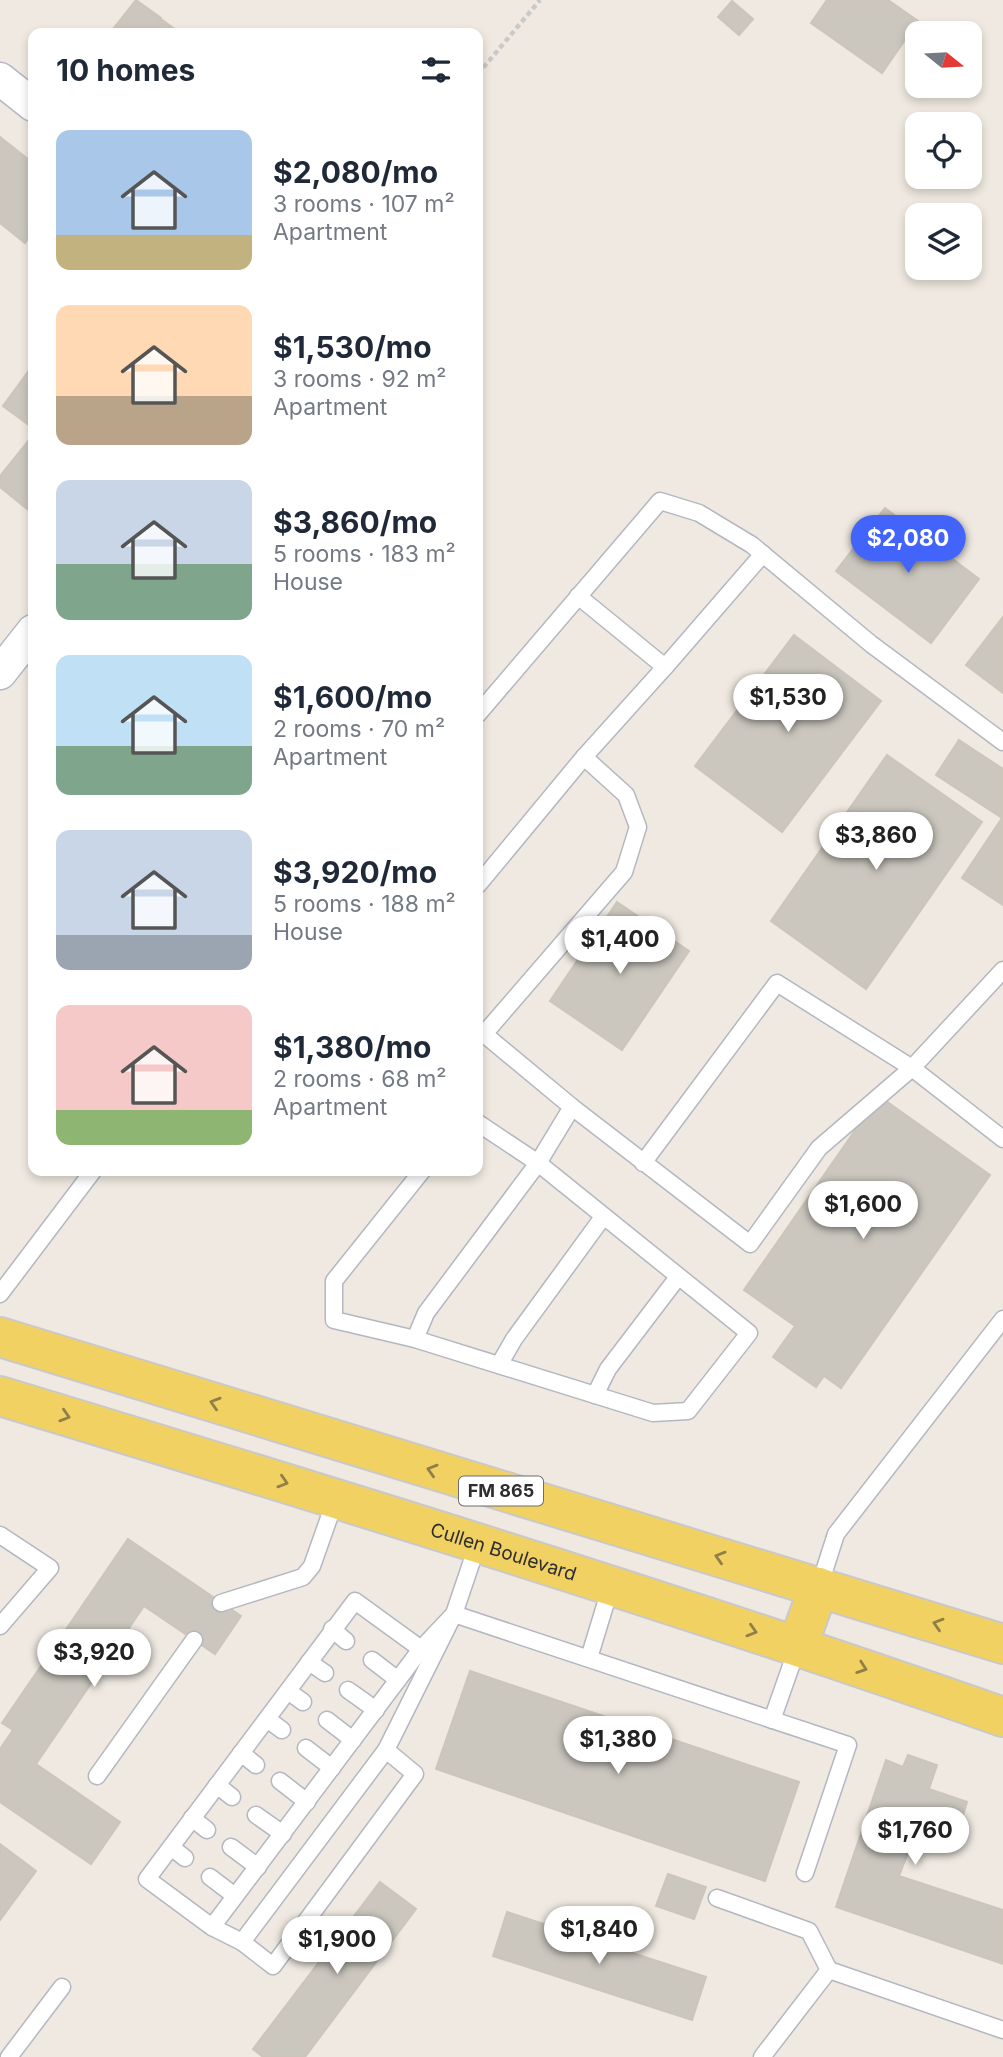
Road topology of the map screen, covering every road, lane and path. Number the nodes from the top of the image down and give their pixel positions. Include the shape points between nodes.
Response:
1 (540, 0) edge
2 (483, 68) edge
3 (0, 79) edge
4 (28, 101) edge
5 (763, 554) junction
6 (578, 596) junction
7 (28, 637) edge
8 (664, 667) junction
9 (0, 673) edge
10 (483, 708) edge
11 (1003, 742) edge
12 (584, 757) junction
13 (483, 879) edge
14 (1003, 970) edge
15 (483, 1030) edge
16 (483, 1034) edge
17 (912, 1068) junction
18 (572, 1107) junction
19 (483, 1126) edge
20 (1003, 1139) edge
21 (538, 1163) junction
22 (643, 1163) junction
23 (89, 1176) edge
24 (418, 1176) edge
25 (603, 1217) junction
26 (678, 1277) junction
27 (0, 1294) edge
28 (1003, 1319) edge
29 (0, 1337) edge
30 (415, 1339) junction
31 (499, 1365) junction
32 (595, 1395) junction
33 (0, 1396) edge
34 (385, 1456) junction
35 (352, 1503) junction
36 (0, 1535) edge
37 (478, 1543) junction
38 (611, 1586) junction
39 (819, 1587) junction
40 (221, 1603) dead end
41 (454, 1614) junction
42 (0, 1626) edge
43 (332, 1629) junction
44 (194, 1640) dead end
45 (346, 1641) dead end
46 (1003, 1644) edge
47 (798, 1645) junction
48 (421, 1649) junction
49 (589, 1658) junction
50 (372, 1660) dead end
51 (309, 1662) junction
52 (325, 1673) dead end
53 (398, 1680) junction
54 (348, 1690) dead end
55 (288, 1691) junction
56 (303, 1702) dead end
57 (376, 1710) junction
58 (1003, 1717) edge
59 (267, 1719) junction
60 (327, 1720) dead end
61 (772, 1720) junction
62 (282, 1730) dead end
63 (353, 1740) junction
64 (306, 1748) dead end
65 (386, 1750) junction
66 (242, 1753) junction
67 (256, 1765) dead end
68 (332, 1768) junction
69 (97, 1776) dead end
70 (279, 1781) dead end
71 (217, 1785) junction
72 (232, 1797) dead end
73 (307, 1802) junction
74 (256, 1815) dead end
75 (192, 1818) junction
76 (207, 1830) dead end
77 (282, 1834) junction
78 (171, 1847) junction
79 (231, 1847) dead end
80 (185, 1858) dead end
81 (258, 1867) junction
82 (805, 1873) dead end
83 (210, 1877) dead end
84 (235, 1896) junction
85 (717, 1898) dead end
86 (212, 1927) junction
87 (242, 1942) junction
88 (828, 1970) junction
89 (62, 1987) dead end
90 (1003, 2030) edge
91 (9, 2057) edge
92 (762, 2057) edge

1 - 2 path
3 - 4 street
5 - 6 lane via 699,513 660,501
5 - 8 lane
5 - 11 lane via 871,644
6 - 8 lane
6 - 10 lane
7 - 9 street
8 - 12 lane
12 - 13 lane
12 - 15 lane via 626,795 638,827 624,872
14 - 17 lane
16 - 18 lane
17 - 20 lane
17 - 22 lane via 820,1148 750,1244
17 - 22 lane via 777,983
18 - 21 lane
18 - 22 lane
19 - 21 lane
21 - 25 lane
21 - 30 lane via 426,1313
23 - 27 lane
24 - 30 lane via 334,1281 334,1320
25 - 26 lane
25 - 31 lane
26 - 32 lane via 608,1369
26 - 32 lane via 749,1333 688,1411 653,1413
28 - 39 lane via 836,1534
34 -> 29 main road, FM 865
30 - 31 lane
31 - 32 lane
33 -> 35 main road, Cullen Boulevard
34 - 35 main road
39 -> 34 main road, FM 865
35 - 37 main road, Cullen Boulevard
35 - 40 lane via 303,1577
36 - 42 lane via 50,1568
37 - 38 main road, Cullen Boulevard
37 - 41 lane
38 -> 47 main road, Cullen Boulevard
38 - 49 lane
46 -> 39 main road, FM 865
39 - 47 main road
41 - 48 lane
41 - 49 lane
41 - 65 lane
43 - 45 lane
43 - 48 lane via 355,1601
43 - 51 lane
44 - 69 lane
47 -> 58 main road, Cullen Boulevard
47 - 61 lane
48 - 53 lane
49 - 61 lane
50 - 53 lane
51 - 52 lane
51 - 55 lane
53 - 57 lane
54 - 57 lane
55 - 56 lane
55 - 59 lane
57 - 63 lane
59 - 62 lane
59 - 66 lane
60 - 63 lane
61 - 82 lane via 848,1745
63 - 68 lane
64 - 68 lane
65 - 87 lane via 355,1799
65 - 87 lane via 415,1774 393,1796 282,1944 274,1966
66 - 67 lane
66 - 71 lane
68 - 73 lane
70 - 73 lane
71 - 72 lane
71 - 75 lane
73 - 77 lane
74 - 77 lane
75 - 76 lane
75 - 78 lane
77 - 81 lane
78 - 80 lane
78 - 86 lane via 147,1879
79 - 81 lane
81 - 84 lane
83 - 84 lane
84 - 86 lane
85 - 88 lane via 810,1931
86 - 87 lane
88 - 90 lane
88 - 92 lane
89 - 91 lane

